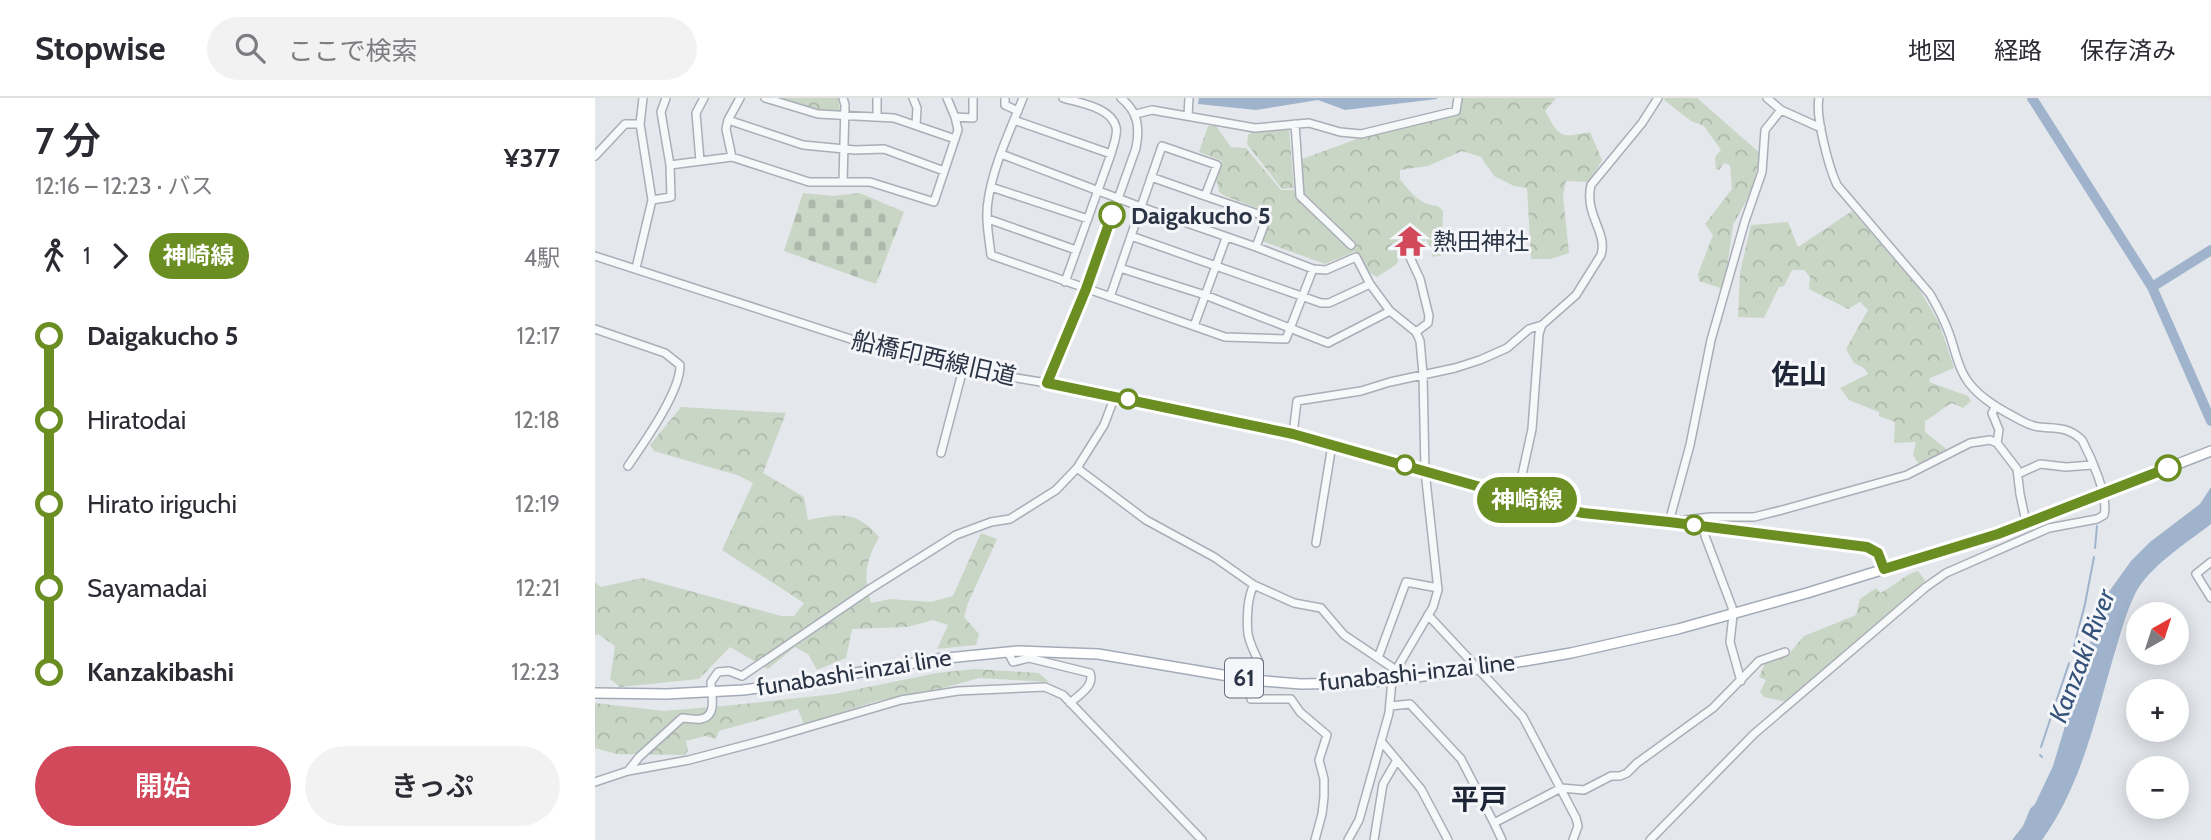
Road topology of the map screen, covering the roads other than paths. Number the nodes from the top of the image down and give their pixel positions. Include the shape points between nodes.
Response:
1 (643, 98) edge
2 (666, 98) edge
3 (704, 98) edge
4 (740, 98) edge
5 (765, 98) edge
6 (843, 98) edge
7 (877, 98) edge
8 (913, 98) edge
9 (947, 98) edge
10 (973, 98) edge
11 (1005, 98) edge
12 (1023, 98) edge
13 (1063, 98) edge
14 (1121, 98) edge
15 (1189, 98) edge
16 (1458, 98) edge
17 (1658, 98) edge
18 (1767, 98) edge
19 (1819, 98) edge
20 (778, 100) edge
21 (1781, 110) junction
22 (1018, 111) junction
23 (1136, 114) junction
24 (844, 115) junction
25 (1188, 116) junction
26 (877, 117) junction
27 (955, 117) junction
28 (729, 120) junction
29 (1014, 120) junction
30 (640, 124) junction
31 (1295, 124) junction
32 (916, 125) junction
33 (1821, 128) junction
34 (955, 139) junction
35 (843, 150) junction
36 (1001, 154) junction
37 (1111, 154) junction
38 (595, 156) edge
39 (732, 157) junction
40 (700, 162) junction
41 (670, 165) junction
42 (944, 171) junction
43 (1151, 177) junction
44 (843, 182) junction
45 (991, 187) junction
46 (1098, 191) junction
47 (1205, 196) junction
48 (1118, 198) junction
49 (652, 200) junction
50 (1141, 207) junction
51 (988, 219) junction
52 (1087, 219) junction
53 (1131, 236) junction
54 (1226, 238) junction
55 (1351, 245) dead end
56 (1257, 247) junction
57 (1076, 250) junction
58 (1407, 251) dead end
59 (595, 257) edge
60 (1216, 266) junction
61 (636, 268) junction
62 (1120, 268) junction
63 (1313, 269) junction
64 (1065, 282) junction
65 (1370, 284) junction
66 (1086, 289) junction
67 (1205, 295) junction
68 (1109, 297) junction
69 (1302, 297) junction
70 (1390, 311) junction
71 (1542, 325) junction
72 (1194, 326) junction
73 (1291, 327) junction
74 (595, 329) edge
75 (1416, 332) junction
76 (963, 369) junction
77 (1423, 374) junction
78 (1047, 383) junction
79 (1115, 396) junction
80 (1996, 406) junction
81 (1293, 434) junction
82 (1997, 443) junction
83 (1332, 445) junction
84 (2211, 451) edge
85 (941, 453) dead end
86 (2092, 465) junction
87 (628, 466) dead end
88 (1077, 468) junction
89 (1425, 471) junction
90 (2018, 474) junction
91 (2102, 493) junction
92 (1517, 498) junction
93 (1669, 522) junction
94 (2027, 522) junction
95 (1704, 526) junction
96 (1315, 543) dead end
97 (2211, 562) edge
98 (1884, 569) junction
99 (1254, 585) junction
100 (1438, 589) junction
101 (2211, 598) edge
102 (1428, 615) junction
103 (1733, 615) junction
104 (1008, 652) junction
105 (1784, 652) dead end
106 (1378, 658) junction
107 (1478, 669) junction
108 (1396, 670) junction
109 (1252, 680) junction
110 (1392, 680) junction
111 (1741, 681) junction
112 (711, 692) junction
113 (595, 693) edge
114 (1070, 703) junction
115 (1390, 706) junction
116 (1381, 741) junction
117 (1397, 760) junction
118 (628, 771) junction
119 (595, 782) edge
120 (1561, 788) junction
121 (1494, 823) junction
122 (1202, 840) edge
123 (1315, 840) edge
124 (1348, 840) edge
125 (1374, 840) edge
126 (1448, 840) edge
127 (1503, 840) edge
128 (1573, 840) edge
129 (1650, 840) edge

1 - 30 street
2 - 41 street via 661,112
3 - 40 street via 696,113
4 - 28 street
5 - 20 street
6 - 24 street
7 - 26 street
8 - 32 street
9 - 27 street
10 - 27 street via 973,118
11 - 22 street via 1005,104
12 - 22 street
13 - 37 street via 1100,110 1113,120 1116,136
14 - 23 street
15 - 25 street
16 - 31 street via 1456,111 1361,134
17 - 71 street via 1591,185 1590,208 1603,243 1601,255 1576,295
18 - 21 street
19 - 33 street
20 - 24 street via 818,114
21 - 33 street
21 - 93 street via 1765,130 1762,172 1711,340
22 - 29 street
23 - 25 street via 1152,110
23 - 48 street via 1139,134
24 - 26 street
24 - 35 street
25 - 31 street via 1255,128
26 - 32 street
27 - 34 street
28 - 35 street via 803,145
28 - 39 street via 726,128
29 - 36 street
29 - 37 street
30 - 38 street via 625,124
30 - 49 street
31 - 55 street via 1300,196
32 - 34 street
33 - 80 street via 1837,185 1930,294 1968,381
34 - 42 street
35 - 42 street via 884,149
35 - 44 street
36 - 45 street
36 - 46 street
37 - 46 street
39 - 40 street
39 - 44 street via 809,181
40 - 41 street
41 - 49 street via 671,197
42 - 44 street via 934,202 870,182
43 - 47 street
43 - 47 street via 1162,146 1217,165
43 - 50 street
45 - 51 street
45 - 52 street
46 - 48 street
46 - 52 street
47 - 56 street via 1267,217
48 - 50 street
48 - 66 street
49 - 61 street
50 - 53 street
50 - 54 street
51 - 57 street
51 - 64 street via 991,255
52 - 57 street
53 - 60 street
53 - 62 street
54 - 56 street
54 - 60 street
56 - 63 street
57 - 64 street
58 - 75 street via 1429,316 1428,323
59 - 61 street, 船橋印西線旧道
60 - 67 street
60 - 69 street
61 - 76 street, 船橋印西線旧道 via 900,355
62 - 67 street
62 - 68 street
63 - 65 street via 1327,270 1356,257
63 - 69 street
64 - 66 street
65 - 69 street via 1329,303
65 - 70 street
66 - 68 street
66 - 78 street
67 - 72 street
67 - 73 street
68 - 72 street
69 - 73 street
70 - 73 street via 1328,343
70 - 75 street
71 - 77 street via 1481,360
71 - 92 street via 1532,429
72 - 73 street via 1225,337 1286,339
74 - 87 street via 665,353 680,365 667,404
75 - 77 street
76 - 78 street, 船橋印西線旧道
76 - 85 street
77 - 81 street via 1361,391 1297,401
77 - 89 street
78 - 79 street, 船橋印西線旧道
79 - 81 street, 船橋印西線旧道
79 - 88 street via 1104,425
80 - 82 street via 1992,413 1999,430
80 - 86 street via 2032,426 2064,428 2076,434
81 - 83 street, 船橋印西線旧道
82 - 90 street
82 - 93 street via 1978,440 1907,475 1753,517
83 - 89 street, 船橋印西線旧道
83 - 96 street
84 - 91 main road, funabashi-inzai line / 61
86 - 90 street via 2040,464
86 - 91 street
88 - 99 street via 1146,520 1214,556
88 - 112 street via 1056,490 1021,514 955,535 742,676 718,672 711,681
89 - 92 street, 船橋印西線旧道
89 - 100 street
90 - 94 street
91 - 94 main road, funabashi-inzai line / 61
91 - 129 street via 2104,515 2049,528 1946,573 1926,587 1754,734
92 - 93 street, 船橋印西線旧道 via 1583,513
93 - 95 street, 船橋印西線旧道
94 - 98 main road, funabashi-inzai line / 61
95 - 98 street, 船橋印西線旧道 via 1867,547 1878,553
95 - 103 street
97 - 101 street via 2196,574
98 - 103 main road, funabashi-inzai line / 61
99 - 106 street via 1294,603 1321,608 1343,635
99 - 109 street via 1245,628 1259,662
100 - 102 street
100 - 106 street via 1406,582
102 - 107 street
102 - 108 street
103 - 107 main road, funabashi-inzai line / 61 via 1614,644
103 - 111 street via 1730,642
104 - 109 main road, funabashi-inzai line / 61 via 1098,654
104 - 112 main road, funabashi-inzai line / 61
104 - 114 street via 1013,662 1029,658 1090,673 1091,683
105 - 111 street via 1759,661
106 - 108 street
107 - 110 main road, funabashi-inzai line / 61
107 - 120 street via 1523,717
108 - 110 street
109 - 110 main road, funabashi-inzai line / 61 via 1318,684
109 - 123 street via 1251,699 1291,699 1327,735 1319,761 1324,797
110 - 115 street
111 - 120 street via 1627,773 1584,790
112 - 113 main road, funabashi-inzai line / 61
112 - 118 street via 708,716 683,718
114 - 118 street via 1045,687 958,691 881,704 708,755
114 - 122 street
115 - 116 street
115 - 121 street via 1410,704 1461,759
116 - 117 street
116 - 124 street via 1359,820
117 - 125 street via 1383,784
117 - 126 street via 1421,789
118 - 119 street
120 - 121 street
120 - 128 street via 1578,826
121 - 127 street

